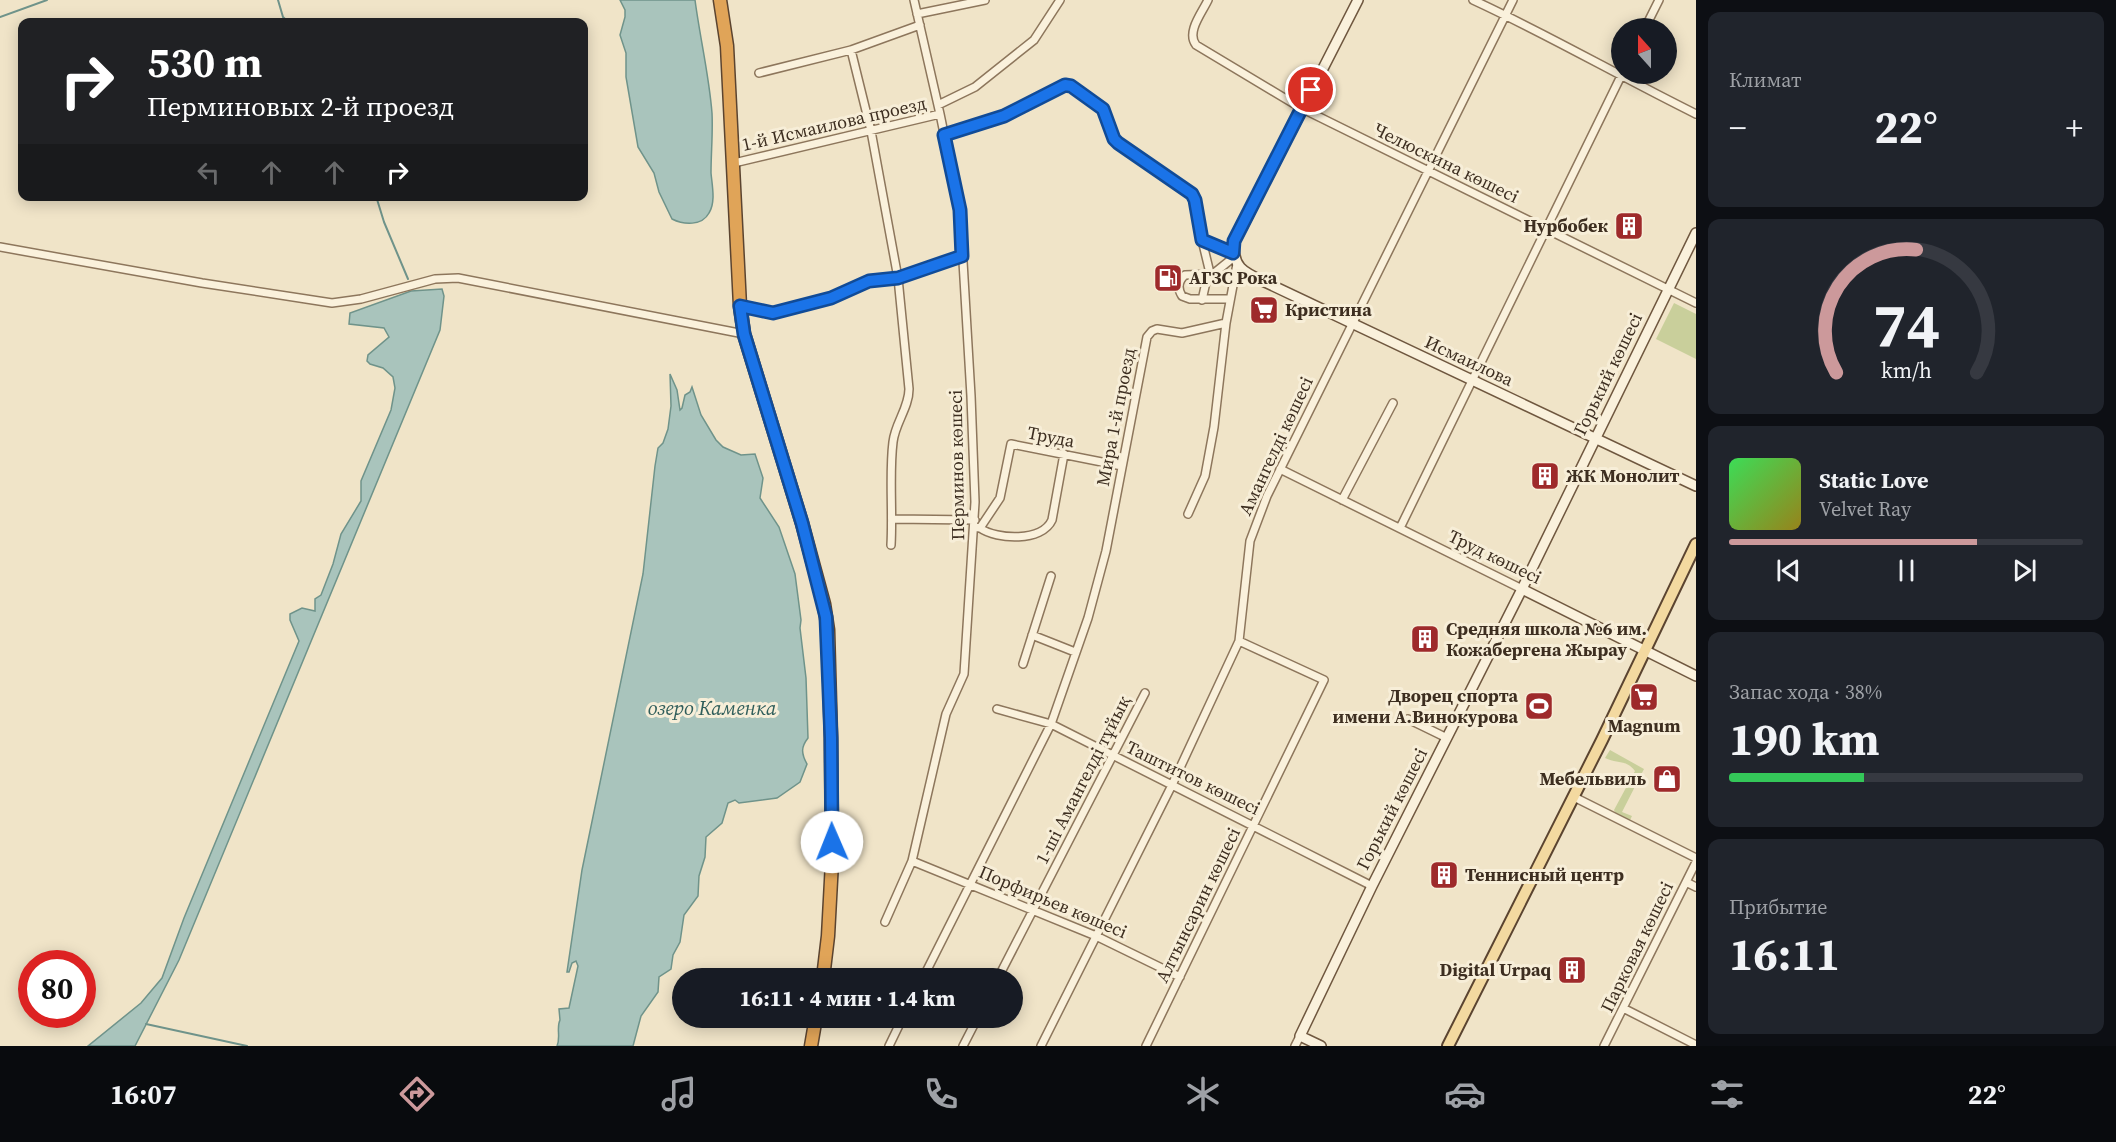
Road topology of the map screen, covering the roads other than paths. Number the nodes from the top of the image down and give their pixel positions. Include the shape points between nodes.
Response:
1 (720, 0) edge
2 (914, 0) edge
3 (985, 0) edge
4 (1060, 0) edge
5 (1208, 0) edge
6 (1358, 0) edge
7 (1473, 0) edge
8 (1513, 0) edge
9 (1659, 0) edge
10 (917, 14) junction
11 (1505, 15) junction
12 (1650, 18) edge
13 (920, 25) junction
14 (851, 50) junction
15 (1611, 69) edge
16 (759, 73) dead end
17 (1618, 84) edge
18 (1639, 84) edge
19 (938, 105) junction
20 (1301, 108) junction
21 (940, 114) junction
22 (1696, 114) edge
23 (871, 131) junction
24 (944, 135) junction
25 (734, 164) junction
26 (1428, 171) junction
27 (1546, 229) junction
28 (1696, 233) edge
29 (1202, 240) junction
30 (0, 247) edge
31 (962, 256) junction
32 (1234, 258) junction
33 (1208, 275) junction
34 (898, 278) junction
35 (1668, 289) junction
36 (1230, 299) junction
37 (1202, 300) junction
38 (1696, 303) edge
39 (740, 306) junction
40 (1226, 323) junction
41 (1352, 324) junction
42 (744, 334) junction
43 (1472, 381) junction
44 (1393, 403) dead end
45 (1595, 439) junction
46 (1064, 454) junction
47 (1122, 466) junction
48 (1280, 470) junction
49 (1696, 486) edge
50 (1342, 500) junction
51 (1188, 514) dead end
52 (893, 519) junction
53 (976, 525) junction
54 (1400, 528) junction
55 (1696, 544) edge
56 (891, 545) dead end
57 (1052, 576) dead end
58 (1522, 589) junction
59 (1032, 635) junction
60 (1239, 641) junction
61 (1645, 651) junction
62 (1075, 652) junction
63 (1023, 664) dead end
64 (1696, 676) edge
65 (1145, 693) dead end
66 (997, 709) dead end
67 (1408, 719) dead end
68 (1051, 724) junction
69 (1447, 738) junction
70 (1113, 755) junction
71 (1172, 785) junction
72 (1574, 797) junction
73 (1254, 825) junction
74 (1696, 860) edge
75 (912, 861) junction
76 (1686, 882) junction
77 (970, 885) junction
78 (1372, 886) junction
79 (1696, 887) edge
80 (1033, 910) junction
81 (885, 922) dead end
82 (1096, 936) junction
83 (824, 968) edge
84 (928, 968) edge
85 (1003, 968) edge
86 (1180, 977) junction
87 (1623, 1008) junction
88 (814, 1028) edge
89 (899, 1028) edge
90 (972, 1028) edge
91 (1300, 1036) junction
92 (892, 1045) edge
93 (1696, 1045) edge
94 (811, 1046) edge
95 (963, 1046) edge
96 (1041, 1046) edge
97 (1146, 1046) edge
98 (1295, 1046) edge
99 (1320, 1046) edge
100 (1448, 1046) edge
101 (1604, 1046) edge

1 - 25 highway via 727,46
2 - 10 street, Перминов көшесі
3 - 10 street
4 - 19 street via 1034,40 975,87
5 - 20 street, Челюскина көшесі via 1192,32 1196,45
6 - 20 street
7 - 11 street
8 - 11 street, Амангелді көшесі
9 - 12 street
10 - 13 street, Перминов көшесі
11 - 15 street
11 - 26 street, Амангелді көшесі
13 - 14 street
13 - 19 street, Перминов көшесі
14 - 16 street
14 - 23 street
17 - 27 street
18 - 22 street
19 - 21 street, Перминов көшесі
20 - 26 street, Челюскина көшесі
20 - 32 street via 1234,241
21 - 23 street, 1-й Исмаилова проезд
21 - 24 street, Перминов көшесі
23 - 25 street, 1-й Исмаилова проезд
23 - 34 street
24 - 29 street via 1004,116 1067,84 1103,109 1118,143 1192,194
24 - 31 street, Перминов көшесі via 960,210
25 - 39 highway
26 - 27 street, Челюскина көшесі
26 - 41 street, Амангелді көшесі
27 - 35 street, Челюскина көшесі
27 - 43 street
28 - 35 street, Горький көшесі
29 - 32 street
29 - 33 street via 1209,263
30 - 42 street via 332,303 435,279 458,278
31 - 34 street
31 - 53 street, Перминов көшесі
32 - 33 street
32 - 36 street
32 - 41 street, Исмаилова via 1252,276
33 - 37 street
33 - 37 street via 1190,273 1179,282 1182,296
34 - 39 street via 869,281 831,298 773,313
34 - 52 street via 909,395 892,444
35 - 38 street, Челюскина көшесі
35 - 45 street, Горький көшесі
36 - 37 street
36 - 40 street
39 - 42 highway
40 - 47 street, Мира 1-й проезд via 1182,333 1160,329 1149,334
40 - 51 street via 1205,476
41 - 43 street, Исмаилова
41 - 48 street, Амангелді көшесі
42 - 83 highway via 802,523 828,630 832,862
43 - 45 street, Исмаилова
43 - 54 street
44 - 50 street
45 - 49 street, Исмаилова
45 - 58 street, Горький көшесі
46 - 47 street, Труда
46 - 53 street, Труда via 1011,444 1000,498
46 - 53 street via 1048,527 1010,537 990,535
47 - 62 street, Мира 1-й проезд via 1106,551
48 - 50 street, Труд көшесі
48 - 60 street, Амангелді көшесі via 1250,541
50 - 54 street, Труд көшесі
52 - 53 street
52 - 56 street
53 - 75 street, Перминов көшесі via 964,674 945,721
54 - 58 street, Труд көшесі
55 - 61 main road
57 - 59 street
58 - 61 street, Труд көшесі
58 - 69 street, Горький көшесі
59 - 62 street
59 - 63 street
60 - 71 street, Амангелді көшесі
60 - 73 street, Алтынсарин көшесі via 1324,680
61 - 64 street, Труд көшесі
61 - 72 main road
62 - 68 street
65 - 70 street, 1-ші Амангелді тұйық
66 - 68 street, Таштитов көшесі
67 - 69 street
68 - 70 street, Таштитов көшесі
68 - 77 street
69 - 78 street, Горький көшесі
70 - 71 street, Таштитов көшесі
70 - 80 street, 1-ші Амангелді тұйық
71 - 73 street, Таштитов көшесі
71 - 82 street, Амангелді көшесі
72 - 74 street
72 - 100 main road
73 - 78 street, Таштитов көшесі
73 - 86 street, Алтынсарин көшесі
74 - 76 street, Парковая көшесі
75 - 77 street, Порфирьев көшесі
75 - 81 street, Перминов көшесі
76 - 79 street
76 - 87 street, Парковая көшесі
77 - 80 street, Порфирьев көшесі
77 - 84 street
78 - 91 street, Горький көшесі
80 - 82 street, Порфирьев көшесі
80 - 85 street, 1-ші Амангелді тұйық
82 - 86 street, Порфирьев көшесі
82 - 96 street, Амангелді көшесі
86 - 97 street, Алтынсарин көшесі
87 - 93 street
87 - 101 street, Парковая көшесі
88 - 94 highway
89 - 92 street
90 - 95 street
91 - 98 street, Горький көшесі
91 - 99 street

